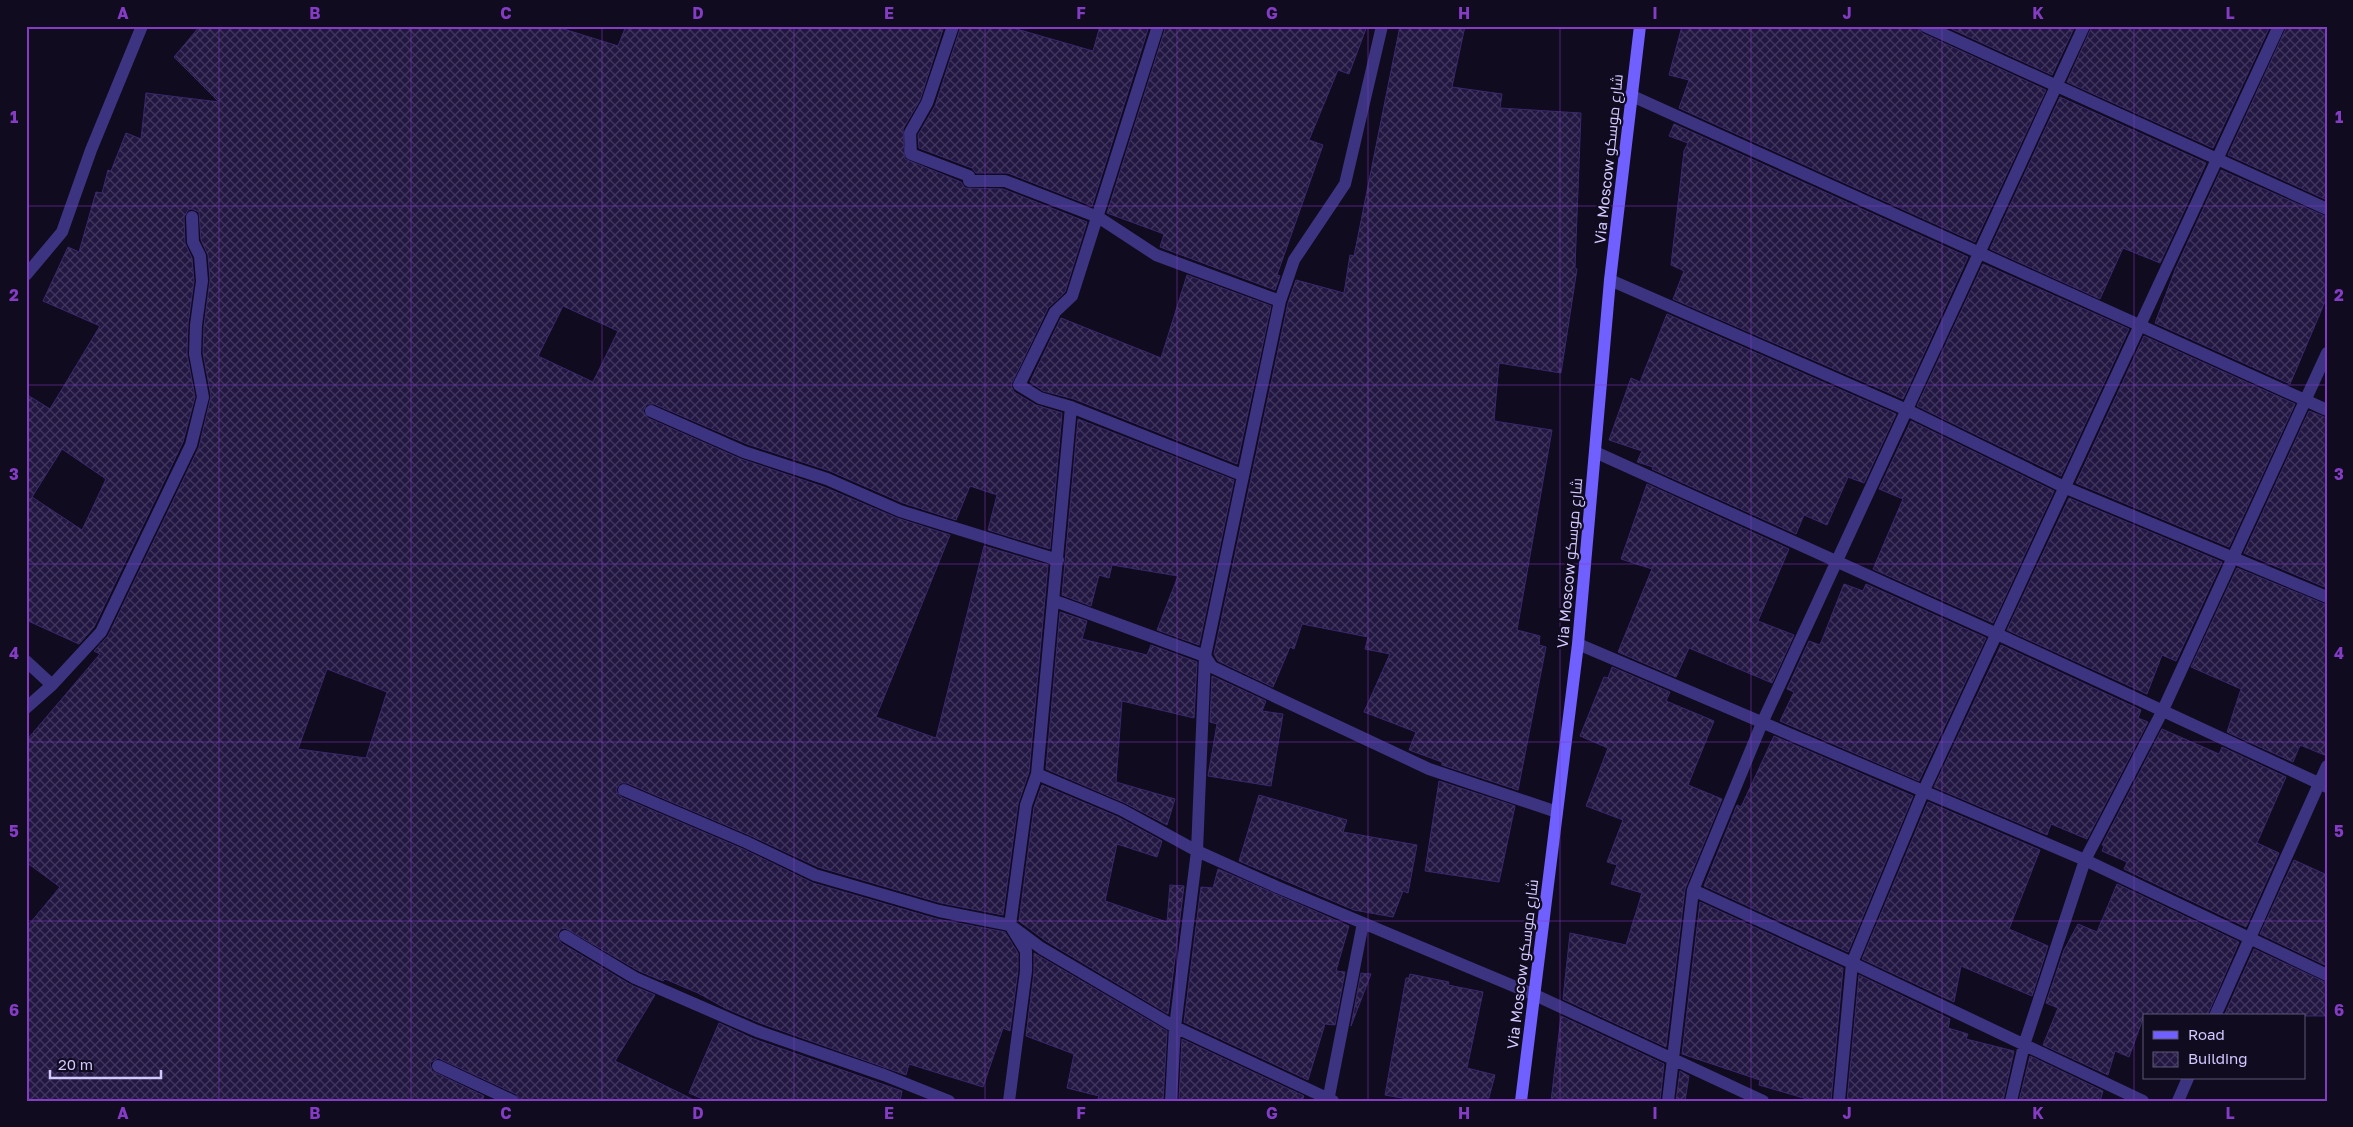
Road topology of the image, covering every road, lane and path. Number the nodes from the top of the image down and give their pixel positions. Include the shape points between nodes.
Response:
1 (142, 26) edge
2 (953, 26) edge
3 (1158, 26) edge
4 (1382, 26) edge
5 (1640, 26) edge
6 (1925, 26) edge
7 (2084, 26) edge
8 (2279, 26) edge
9 (2056, 86) junction
10 (1630, 95) junction
11 (2218, 158) junction
12 (2327, 209) edge
13 (192, 217) dead end
14 (1098, 217) junction
15 (1981, 254) junction
16 (26, 275) edge
17 (1610, 280) junction
18 (1280, 301) junction
19 (2141, 325) junction
20 (2327, 353) edge
21 (2306, 401) junction
22 (1072, 407) junction
23 (1907, 410) junction
24 (2327, 410) edge
25 (651, 411) dead end
26 (1595, 452) junction
27 (1242, 475) junction
28 (2066, 488) junction
29 (2232, 559) junction
30 (1058, 560) junction
31 (1836, 562) junction
32 (2327, 597) edge
33 (1054, 601) junction
34 (1997, 634) junction
35 (1578, 644) junction
36 (1204, 656) junction
37 (26, 661) edge
38 (52, 685) junction
39 (26, 708) edge
40 (2162, 712) junction
41 (1762, 723) junction
42 (2327, 766) edge
43 (1037, 774) junction
44 (2323, 786) edge
45 (624, 790) dead end
46 (1924, 790) junction
47 (1557, 812) junction
48 (1197, 851) junction
49 (2084, 860) junction
50 (1693, 890) junction
51 (1363, 923) junction
52 (1010, 925) junction
53 (565, 936) dead end
54 (2250, 939) junction
55 (1852, 962) junction
56 (2327, 974) edge
57 (1535, 995) junction
58 (2216, 1014) edge
59 (1175, 1027) junction
60 (2024, 1045) junction
61 (1672, 1060) junction
62 (438, 1066) dead end
63 (2187, 1080) edge
64 (1330, 1100) edge
65 (513, 1101) edge
66 (949, 1101) edge
67 (1009, 1101) edge
68 (1171, 1101) edge
69 (1520, 1101) edge
70 (1668, 1101) edge
71 (1763, 1101) edge
72 (1839, 1101) edge
73 (2011, 1101) edge
74 (2143, 1101) edge
75 (2178, 1101) edge

1 - 16 street via 91,150 62,232
2 - 14 street via 927,103 910,133 912,154 969,176 969,181 1005,181
3 - 14 street
4 - 18 street via 1345,184 1294,260
5 - 10 main road, Via Moscow شارع موسكو
6 - 9 street
7 - 9 street
8 - 11 street
9 - 11 street
9 - 15 street
10 - 15 street
10 - 17 main road, Via Moscow شارع موسكو
11 - 12 street
11 - 19 street
13 - 38 street via 193,242 200,256 202,281 195,354 203,396 192,445 101,632
14 - 18 street via 1156,255
14 - 22 street via 1072,296 1055,312 1019,385 1040,398
15 - 19 street
15 - 23 street
17 - 23 street
17 - 26 main road, Via Moscow شارع موسكو
18 - 27 street
19 - 21 street
19 - 28 street
20 - 21 street
21 - 24 street
21 - 29 street
22 - 27 street
22 - 30 street
23 - 28 street
23 - 31 street
25 - 30 street via 744,452 827,479 900,511
26 - 31 street
26 - 35 main road, Via Moscow شارع موسكو
27 - 36 street
28 - 29 street
28 - 34 street
29 - 32 street
29 - 40 street
30 - 33 street
31 - 34 street
31 - 41 street
33 - 36 street
33 - 43 street
34 - 40 street
34 - 46 street
35 - 41 street
35 - 47 main road, Via Moscow شارع موسكو
36 - 47 street via 1212,667 1429,770
36 - 48 street
37 - 38 street
38 - 39 street
40 - 44 street
40 - 49 street
41 - 46 street
41 - 50 street
42 - 44 street
43 - 48 street via 1122,810
43 - 52 street via 1026,805
44 - 54 street
45 - 52 street via 746,842 815,876 939,911
46 - 49 street
46 - 55 street
47 - 57 main road, Via Moscow شارع موسكو
48 - 51 street
48 - 59 street
49 - 54 street
49 - 60 street
50 - 55 street
50 - 61 street
51 - 57 street
51 - 64 street
52 - 59 street via 1041,948
52 - 67 street via 1026,951 1026,971
53 - 66 street via 635,978 756,1031
54 - 56 street
54 - 58 street
55 - 60 street
55 - 72 street
57 - 61 street
57 - 69 main road, Via Moscow شارع موسكو
59 - 64 street
59 - 68 street
60 - 73 street
60 - 74 street
61 - 70 street
61 - 71 street
62 - 65 street
63 - 75 street

